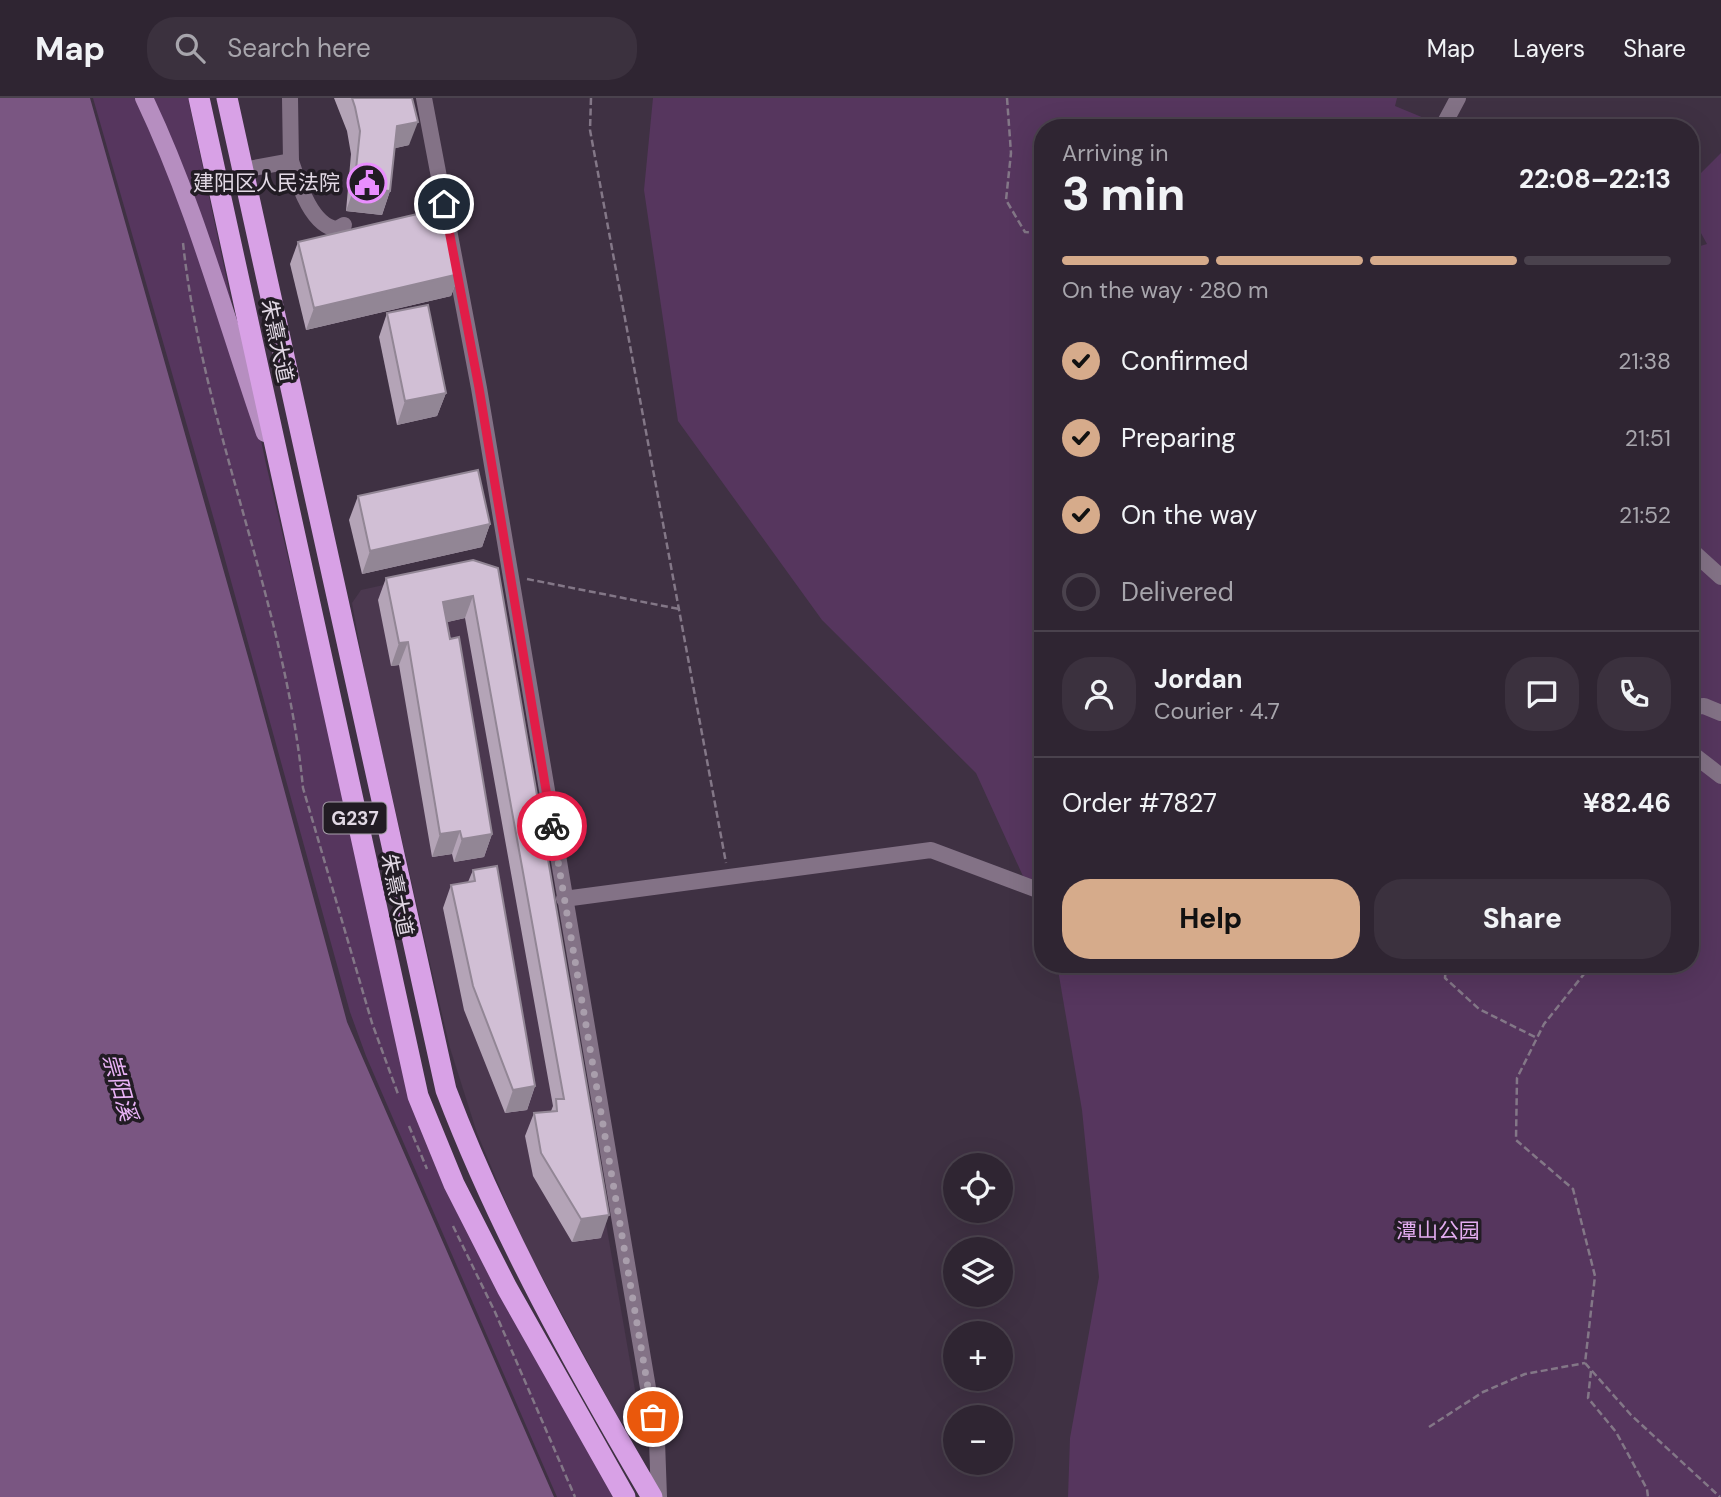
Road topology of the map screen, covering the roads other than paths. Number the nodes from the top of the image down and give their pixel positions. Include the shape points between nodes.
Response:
1 (144, 98) edge
2 (199, 98) edge
3 (227, 98) edge
4 (290, 98) edge
5 (424, 98) edge
6 (1458, 98) edge
7 (1447, 119) edge
8 (291, 161) junction
9 (243, 170) junction
10 (344, 225) dead end
11 (283, 485) junction
12 (1699, 557) edge
13 (1721, 577) edge
14 (1699, 706) edge
15 (1721, 713) edge
16 (1699, 759) edge
17 (1721, 776) edge
18 (1034, 889) edge
19 (564, 899) junction
20 (625, 1497) edge
21 (652, 1497) edge
22 (659, 1497) edge

1 - 11 main road via 194,217
2 - 11 highway, 朱熹大道 / G237
3 - 9 highway, 朱熹大道 / G237
4 - 8 street
5 - 19 street
6 - 7 street
8 - 9 street
8 - 10 street via 323,224 337,229
9 - 21 highway, 朱熹大道 / G237 via 446,1090 477,1170 523,1263
11 - 20 highway, 朱熹大道 / G237 via 418,1096 454,1184 507,1288
12 - 13 street
14 - 15 street
16 - 17 street
18 - 19 street via 931,850
19 - 22 street via 657,1441

